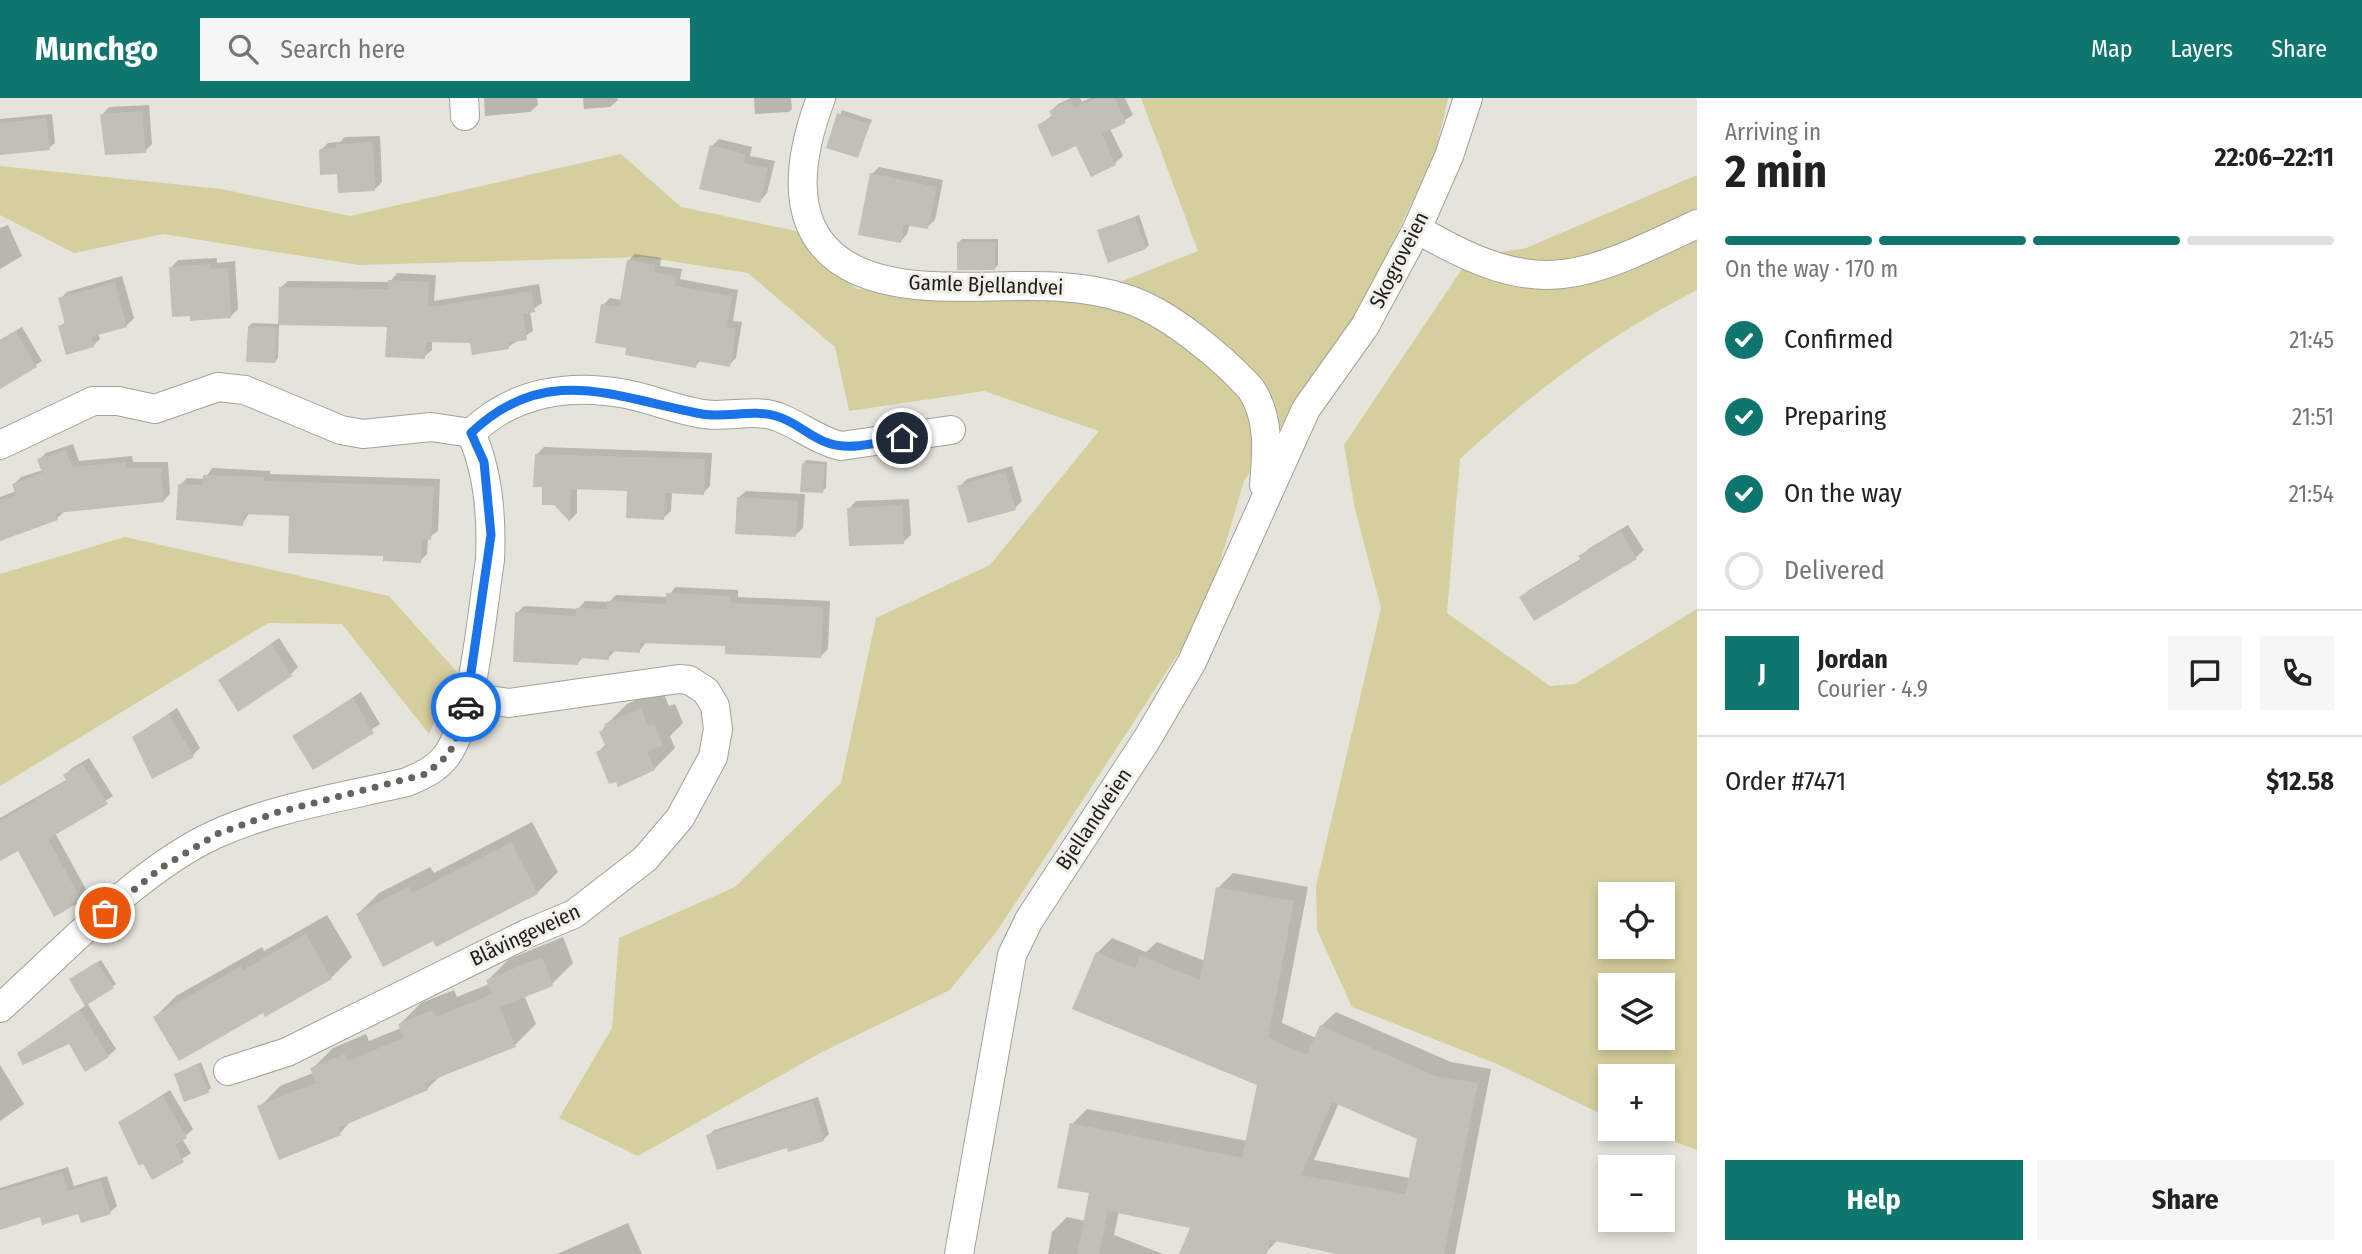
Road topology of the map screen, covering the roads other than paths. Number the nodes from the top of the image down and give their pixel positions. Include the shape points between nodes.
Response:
1 (821, 98) edge
2 (1468, 98) edge
3 (1697, 224) edge
4 (1417, 229) junction
5 (1306, 410) joint
6 (951, 430) dead end
7 (471, 433) junction
8 (0, 445) edge
9 (1264, 502) junction
10 (468, 696) junction
11 (0, 1008) edge
12 (228, 1071) dead end
13 (959, 1254) edge

1 - 9 street, Gamle Bjellandvei via 803,152 802,189 808,221 830,253 867,275 916,285 1019,284 1079,289 1142,305 1174,324 1241,378 1258,399 1268,444
2 - 4 street, Skogroveien
3 - 4 street via 1610,265 1571,275 1510,273 1467,257
4 - 5 street, Skogroveien via 1365,326
5 - 9 street, Bjellandveien
6 - 7 street via 841,446 776,416 702,414 625,394 577,389 513,402
7 - 8 street via 430,427 363,434 341,430 246,390 218,387 155,409 93,401
7 - 10 street via 484,462 491,535
9 - 13 street, Bjellandveien via 1192,662 1029,919 1012,955
10 - 11 street via 463,724 449,754 426,774 275,813 194,846 105,913
10 - 12 street, Blåvingeveien via 509,703 689,680 706,691 719,718 713,757 680,818 645,859 590,904 287,1052

